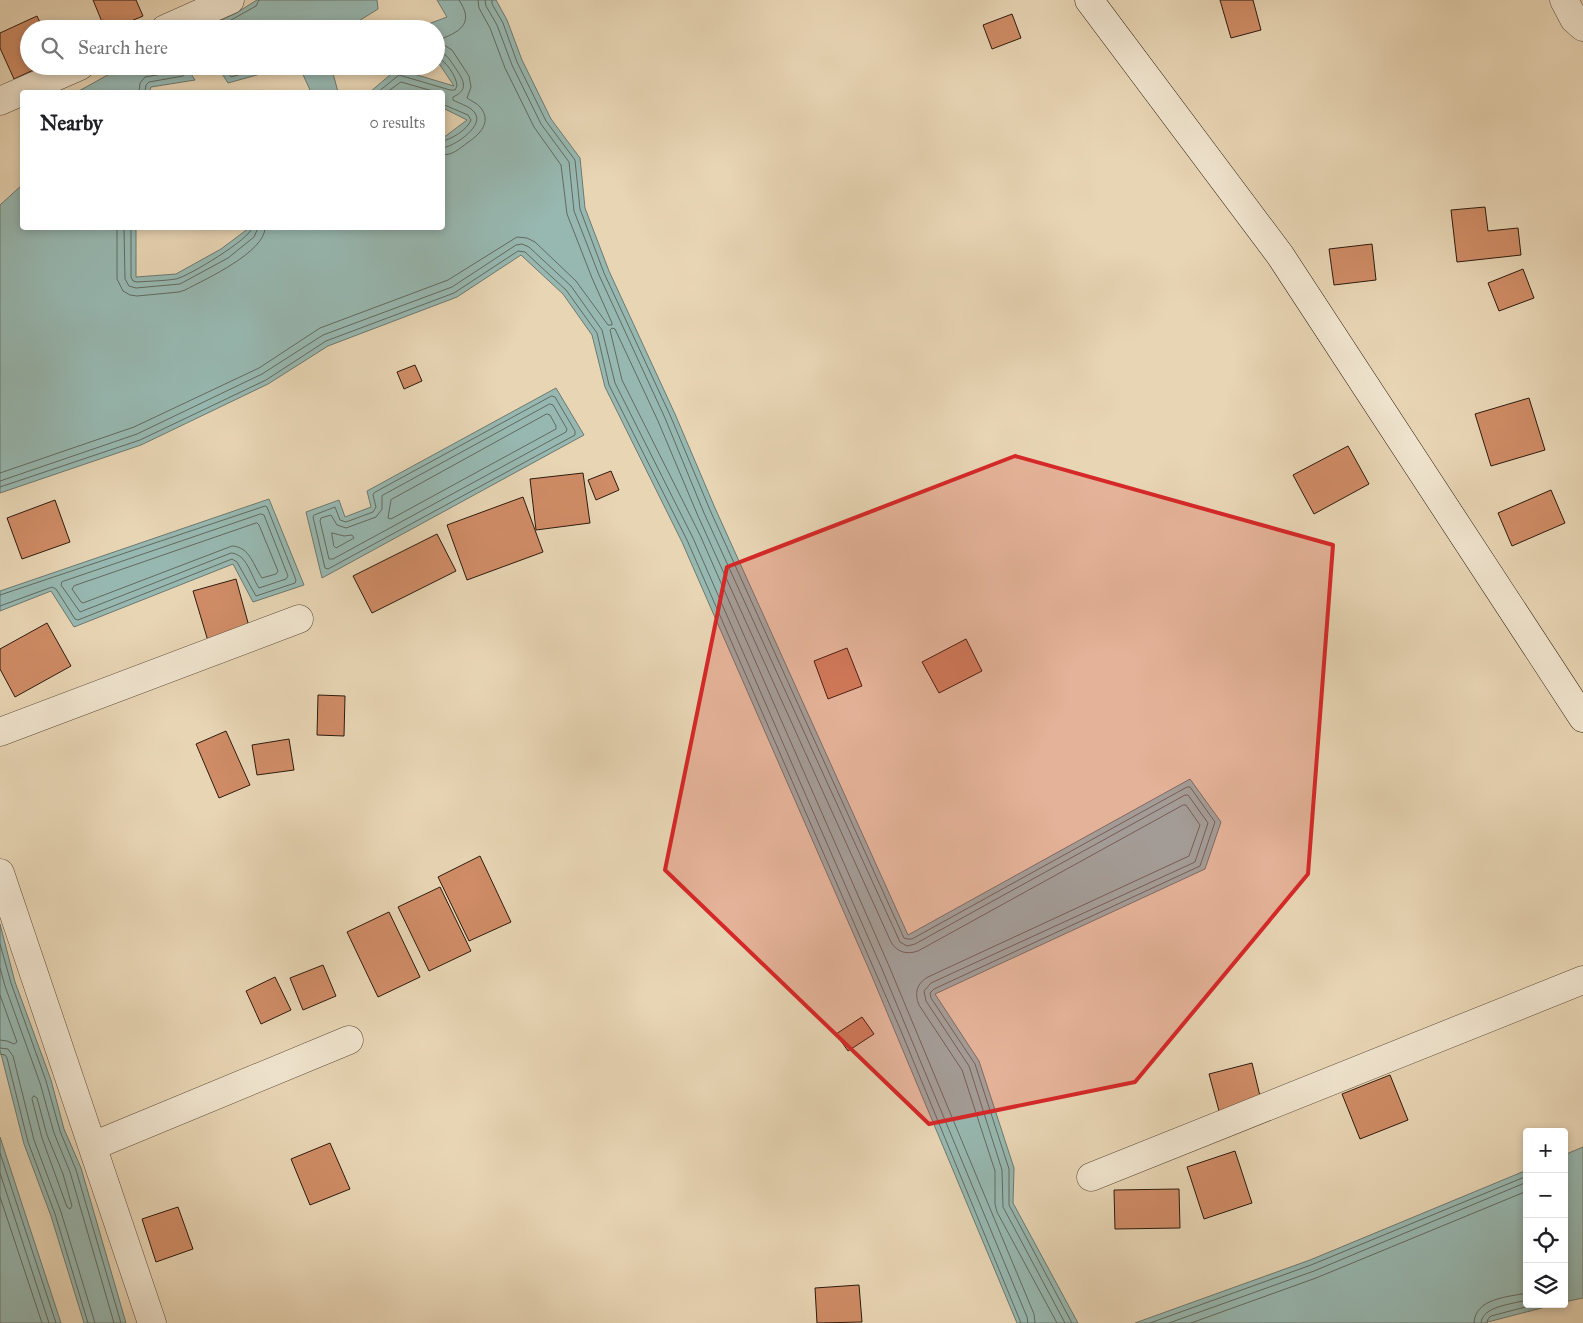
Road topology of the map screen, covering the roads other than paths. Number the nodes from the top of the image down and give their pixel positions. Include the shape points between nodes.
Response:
1 (230, 0) edge
2 (1089, 0) edge
3 (1564, 0) edge
4 (185, 20) edge
5 (1583, 28) edge
6 (59, 75) edge
7 (25, 90) edge
8 (20, 92) edge
9 (0, 101) edge
10 (299, 619) dead end
11 (1583, 718) edge
12 (0, 732) edge
13 (0, 873) edge
14 (1583, 980) edge
15 (348, 1040) dead end
16 (93, 1146) junction
17 (1091, 1177) dead end
18 (152, 1323) edge

1 - 4 street
2 - 11 street via 1280,255
3 - 5 street via 1574,20
6 - 7 street
8 - 9 street
10 - 12 street
13 - 16 street
14 - 17 street
15 - 16 street
16 - 18 street

